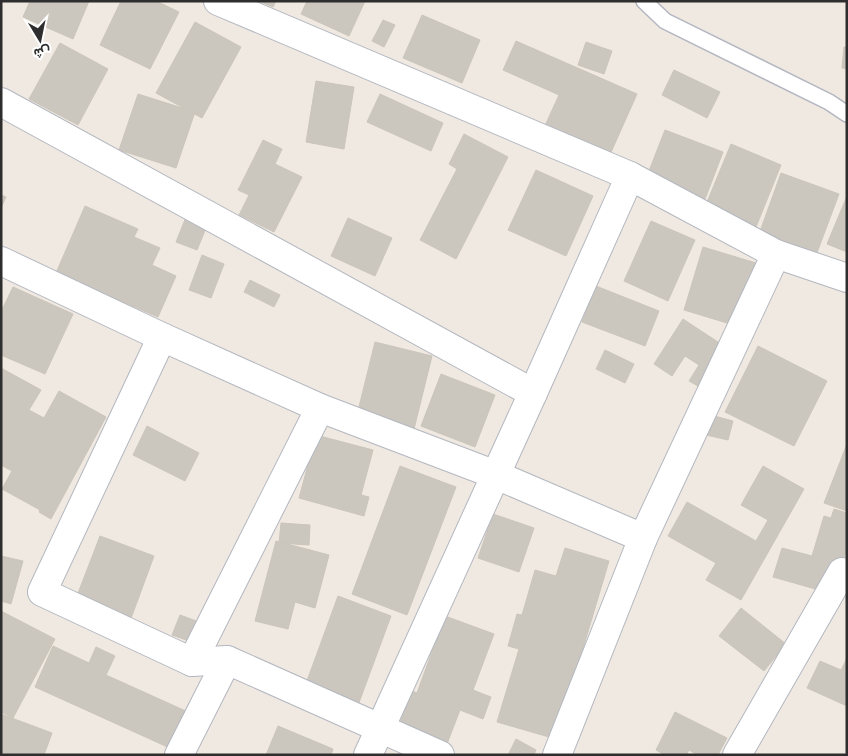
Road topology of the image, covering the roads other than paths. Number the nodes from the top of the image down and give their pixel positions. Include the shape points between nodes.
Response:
1 (218, 1) edge
2 (644, 1) edge
3 (1, 102) edge
4 (847, 114) edge
5 (630, 176) junction
6 (776, 254) junction
7 (1, 261) edge
8 (847, 278) edge
9 (162, 337) junction
10 (533, 393) junction
11 (320, 408) junction
12 (496, 475) junction
13 (643, 538) junction
14 (847, 573) edge
15 (227, 660) junction
16 (192, 662) junction
17 (380, 728) junction
18 (179, 755) edge
19 (368, 755) edge
20 (440, 755) edge
21 (557, 755) edge
22 (737, 755) edge

1 - 5 street
2 - 4 lane via 665,21
3 - 10 street
5 - 6 street
5 - 10 street
6 - 8 street
6 - 13 street
7 - 9 street
9 - 11 street
9 - 16 street via 42,592
10 - 12 street
11 - 12 street
11 - 16 street
12 - 13 street
12 - 17 street
13 - 21 street
14 - 22 street via 842,572
15 - 16 street
15 - 17 street
15 - 18 street
17 - 19 street
17 - 20 street

